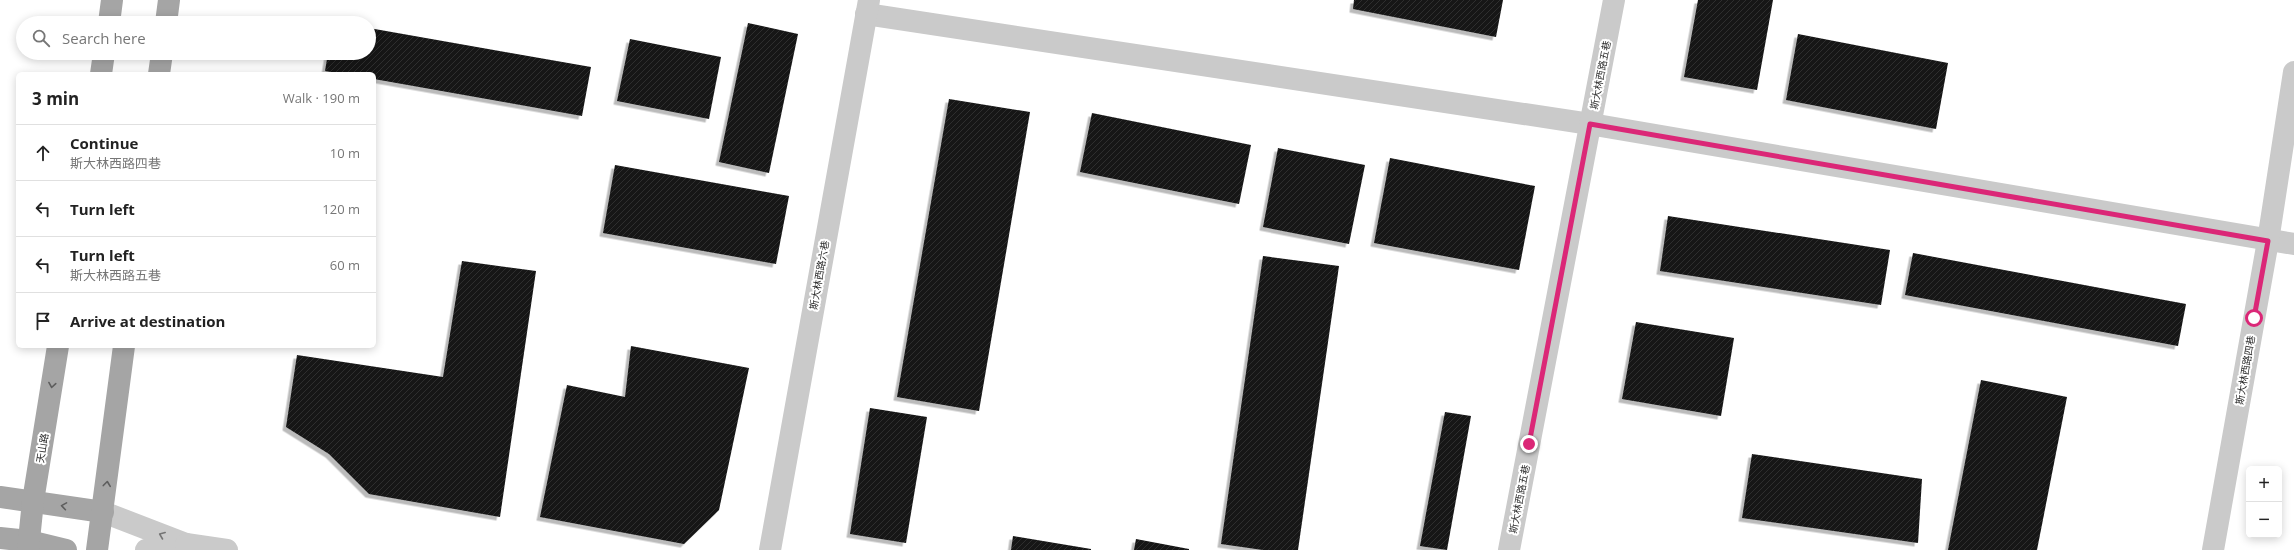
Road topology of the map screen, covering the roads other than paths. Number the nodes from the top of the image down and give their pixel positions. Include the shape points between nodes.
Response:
1 (112, 0) edge
2 (169, 0) edge
3 (1614, 0) edge
4 (867, 7) edge
5 (110, 16) edge
6 (167, 16) edge
7 (103, 60) edge
8 (161, 60) edge
9 (100, 72) edge
10 (159, 72) edge
11 (2294, 72) edge
12 (1590, 124) junction
13 (2268, 241) junction
14 (2294, 244) edge
15 (58, 348) edge
16 (124, 348) edge
17 (0, 497) edge
18 (33, 501) junction
19 (103, 512) junction
20 (0, 538) edge
21 (186, 544) junction
22 (29, 546) edge
23 (66, 550) edge
24 (97, 550) edge
25 (146, 550) edge
26 (227, 550) edge
27 (770, 550) edge
28 (1509, 550) edge
29 (2213, 550) edge

1 - 5 main road
2 - 6 main road
3 - 12 street, 斯大林西路五巷
4 - 12 street
4 - 27 street, 斯大林西路六巷
7 - 9 main road
8 - 10 main road
11 - 13 street, 斯大林西路四巷
12 - 13 street
12 - 28 street, 斯大林西路五巷
13 - 14 street
13 - 29 street, 斯大林西路四巷
15 -> 18 main road, 天山路
19 -> 16 main road
17 - 18 main road
19 -> 18 main road
18 - 22 main road, 天山路
21 -> 19 street
19 - 24 main road
20 - 22 main road
21 - 25 street
21 - 26 street
22 - 23 main road

